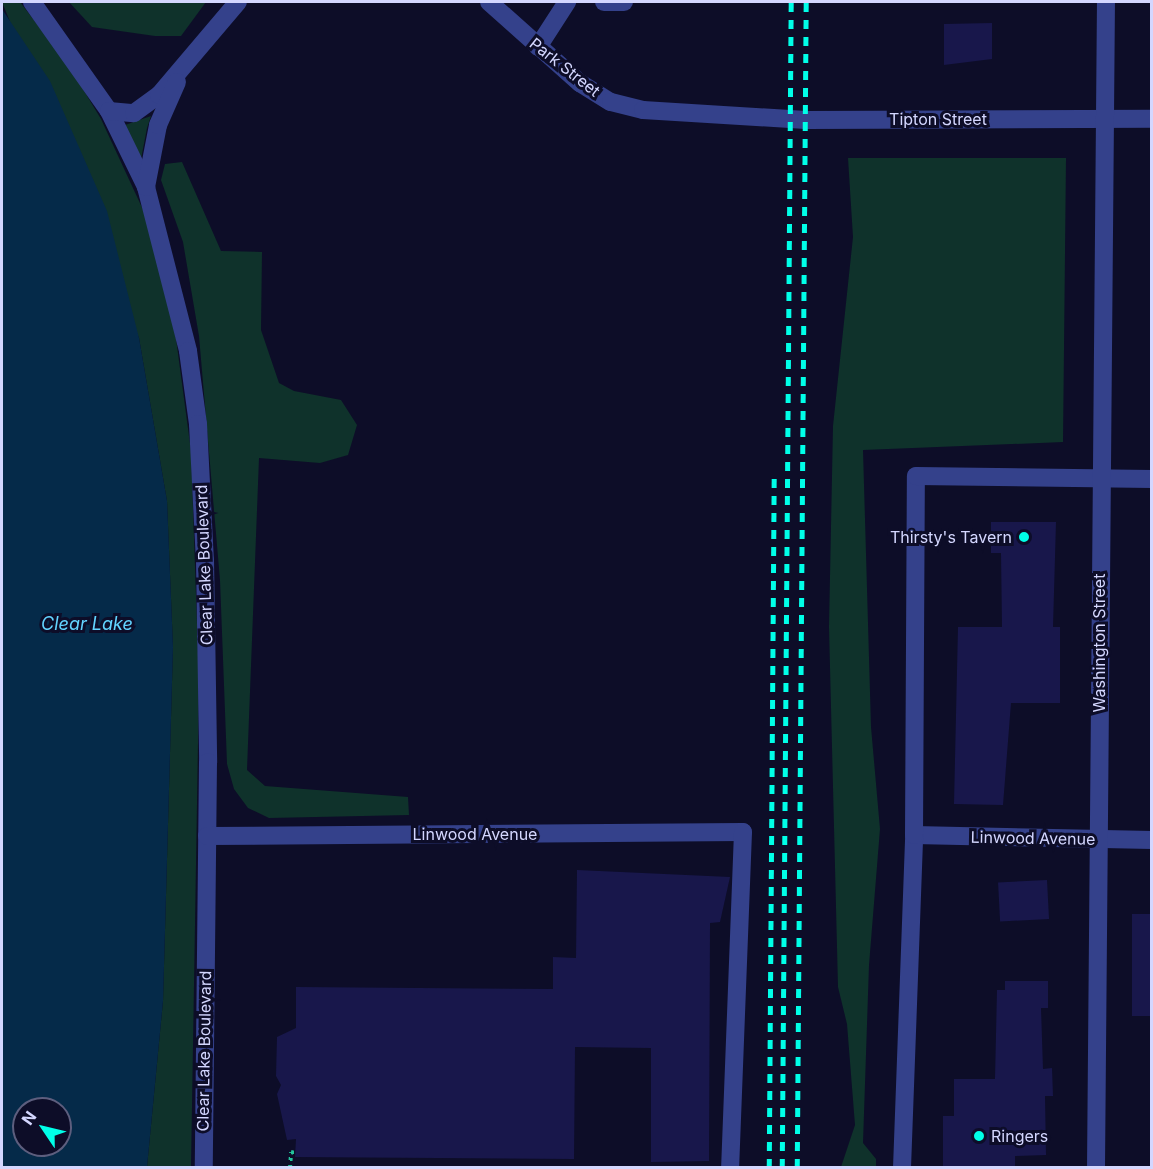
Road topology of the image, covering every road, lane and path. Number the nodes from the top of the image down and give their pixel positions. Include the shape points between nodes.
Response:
1 (32, 2) edge
2 (238, 2) edge
3 (489, 2) edge
4 (567, 2) edge
5 (604, 2) edge
6 (624, 2) edge
7 (1106, 2) edge
8 (538, 46) junction
9 (181, 72) junction
10 (109, 111) junction
11 (725, 118) joint
12 (1103, 119) junction
13 (1152, 119) edge
14 (146, 187) junction
15 (1101, 479) junction
16 (1152, 479) edge
17 (207, 836) junction
18 (914, 836) junction
19 (1098, 839) junction
20 (1152, 840) edge
21 (295, 1153) dead end
22 (204, 1167) edge
23 (290, 1167) edge
24 (730, 1167) edge
25 (902, 1167) edge
26 (1096, 1167) edge

1 - 10 street, Clear Lake Boulevard
2 - 9 street
3 - 8 street, Park Street
4 - 8 street
5 - 6 street
7 - 12 street, Washington Street
8 - 11 street, Park Street via 580,83 611,102
9 - 10 street via 134,113
9 - 14 street via 158,125
10 - 14 street, Clear Lake Boulevard
11 - 12 street, Tipton Street
12 - 13 street, Tipton Street
12 - 15 street, Washington Street
14 - 17 street, Clear Lake Boulevard via 174,289 198,424 205,572
15 - 16 street
15 - 18 street via 916,476
15 - 19 street, Washington Street
17 - 22 street, Clear Lake Boulevard
17 - 24 street, Linwood Avenue via 743,832
18 - 19 street, Linwood Avenue
18 - 25 street
19 - 20 street, Linwood Avenue
19 - 26 street, Washington Street
21 - 23 path via 291,1152

